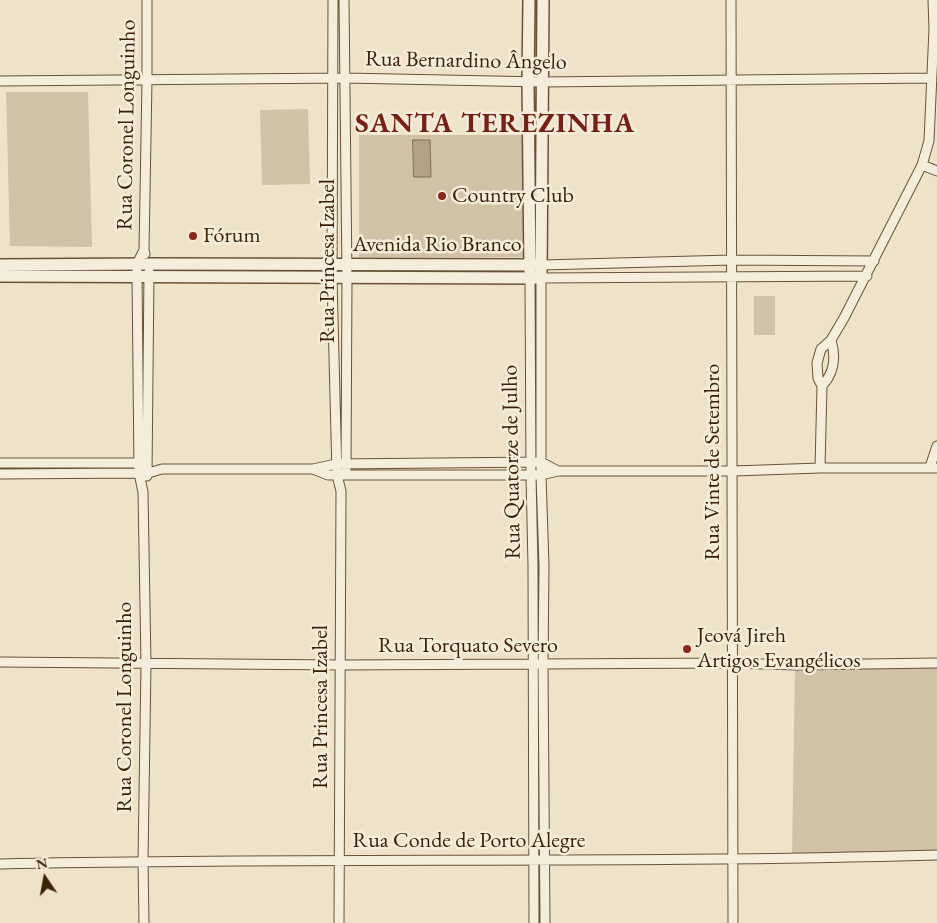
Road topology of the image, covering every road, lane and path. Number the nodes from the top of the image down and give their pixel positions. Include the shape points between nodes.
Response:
1 (147, 0) edge
2 (333, 0) edge
3 (344, 0) edge
4 (529, 0) edge
5 (543, 0) edge
6 (731, 0) edge
7 (934, 0) edge
8 (529, 25) junction
9 (543, 26) junction
10 (345, 78) junction
11 (931, 78) junction
12 (333, 79) junction
13 (147, 80) junction
14 (0, 81) edge
15 (731, 81) junction
16 (528, 82) junction
17 (543, 82) junction
18 (529, 153) junction
19 (542, 154) junction
20 (922, 165) junction
21 (937, 171) edge
22 (536, 200) junction
23 (732, 260) junction
24 (874, 261) junction
25 (332, 265) junction
26 (347, 265) junction
27 (393, 265) junction
28 (482, 265) junction
29 (536, 265) junction
30 (143, 270) junction
31 (4, 271) edge
32 (732, 276) junction
33 (867, 276) junction
34 (332, 278) junction
35 (347, 278) junction
36 (393, 278) junction
37 (482, 278) junction
38 (536, 278) junction
39 (149, 330) junction
40 (137, 331) junction
41 (831, 340) junction
42 (822, 386) junction
43 (138, 406) junction
44 (148, 406) junction
45 (937, 446) edge
46 (531, 462) junction
47 (541, 462) junction
48 (0, 463) edge
49 (138, 463) junction
50 (148, 463) junction
51 (49, 464) junction
52 (336, 464) junction
53 (346, 464) junction
54 (934, 467) edge
55 (820, 468) junction
56 (162, 469) junction
57 (313, 469) junction
58 (558, 471) junction
59 (732, 471) junction
60 (143, 473) junction
61 (0, 474) edge
62 (49, 474) junction
63 (341, 475) junction
64 (531, 475) junction
65 (541, 475) junction
66 (534, 566) junction
67 (544, 566) junction
68 (0, 662) edge
69 (732, 663) junction
70 (937, 663) edge
71 (146, 664) junction
72 (340, 665) junction
73 (532, 665) junction
74 (543, 665) junction
75 (937, 856) edge
76 (734, 859) junction
77 (340, 860) junction
78 (143, 861) junction
79 (535, 861) junction
80 (545, 861) junction
81 (0, 864) edge
82 (144, 923) edge
83 (339, 923) edge
84 (534, 923) edge
85 (545, 923) edge
86 (733, 923) edge

1 - 13 street, Rua Coronel Longuinho
2 - 12 street, Rua Princesa Izabel
3 - 10 street, Rua Princesa Izabel
4 - 8 street, Rua Quatorze de Julho
5 - 9 street, Rua Quatorze de Julho
6 - 15 street, Rua Vinte de Setembro
7 - 11 street
8 - 9 street
8 - 16 street, Rua Quatorze de Julho
9 - 17 street, Rua Quatorze de Julho
10 - 12 street, Rua Bernardino Ângelo
10 - 16 street, Rua Bernardino Ângelo
10 - 26 street, Rua Princesa Izabel
11 - 15 street, Rua Bernardino Ângelo
11 - 20 street via 929,141
12 - 13 street, Rua Bernardino Ângelo
12 - 25 street, Rua Princesa Izabel
13 - 14 street, Rua Bernardino Ângelo
13 - 30 street, Rua Coronel Longuinho
15 - 17 street, Rua Bernardino Ângelo
15 - 23 street, Rua Vinte de Setembro
16 - 17 street, Rua Bernardino Ângelo
16 - 18 street, Rua Quatorze de Julho
17 - 19 street, Rua Quatorze de Julho
18 - 19 street
18 - 22 street, Rua Quatorze de Julho
19 - 22 street, Rua Quatorze de Julho
20 - 21 street
20 - 24 street
22 - 29 street, Rua Quatorze de Julho
23 - 24 street, Avenida Rio Branco
23 - 29 street, Avenida Rio Branco
23 - 32 street, Rua Vinte de Setembro
24 - 33 street
25 - 26 street, Avenida Rio Branco
25 - 30 street, Avenida Rio Branco
25 - 34 street, Rua Princesa Izabel
26 - 27 street, Avenida Rio Branco
26 - 35 street, Rua Princesa Izabel
27 - 28 street, Avenida Rio Branco
27 - 36 street
28 - 29 street, Avenida Rio Branco
28 - 37 street
29 - 38 street, Rua Quatorze de Julho
30 - 31 street, Avenida Rio Branco
30 - 34 street, Avenida Rio Branco
30 - 39 street, Rua Coronel Longuinho
30 - 40 street, Rua Coronel Longuinho
32 - 33 street, Avenida Rio Branco
32 - 38 street, Avenida Rio Branco
32 - 59 street, Rua Vinte de Setembro
33 - 41 street
34 - 35 street, Avenida Rio Branco
34 - 52 street, Rua Princesa Izabel
35 - 36 street, Avenida Rio Branco
35 - 53 street, Rua Princesa Izabel
36 - 37 street, Avenida Rio Branco
37 - 38 street, Avenida Rio Branco
38 - 46 street, Rua Quatorze de Julho
38 - 47 street, Rua Quatorze de Julho
39 - 40 street
39 - 44 street, Rua Coronel Longuinho
40 - 43 street, Rua Coronel Longuinho
41 - 42 street via 834,364 830,378
41 - 42 street via 820,348 817,363
42 - 55 street
43 - 44 street
43 - 49 street, Rua Coronel Longuinho
44 - 50 street, Rua Coronel Longuinho
45 - 54 street
46 - 47 street
46 - 53 street
46 - 64 street, Rua Quatorze de Julho
47 - 58 street
47 - 65 street, Rua Quatorze de Julho
48 - 51 street
49 - 50 street
49 - 51 street
49 - 60 street, Rua Coronel Longuinho
50 - 56 street
50 - 60 street, Rua Coronel Longuinho
51 - 62 street
52 - 53 street
52 - 57 street
52 - 63 street, Rua Princesa Izabel
53 - 63 street, Rua Princesa Izabel
54 - 55 street
55 - 59 street
56 - 57 street
56 - 60 street
57 - 63 street via 328,475
58 - 59 street
58 - 65 street
59 - 69 street, Rua Vinte de Setembro
60 - 62 street
60 - 71 street, Rua Coronel Longuinho
61 - 62 street
63 - 64 street
63 - 72 street, Rua Princesa Izabel
64 - 65 street
64 - 66 street, Rua Quatorze de Julho
65 - 67 street, Rua Quatorze de Julho
66 - 67 street
66 - 73 street, Rua Quatorze de Julho
67 - 74 street, Rua Quatorze de Julho
68 - 71 street, Rua Torquato Severo
69 - 70 street, Rua Torquato Severo
69 - 74 street, Rua Torquato Severo
69 - 76 street, Rua Vinte de Setembro
71 - 72 street, Rua Torquato Severo
71 - 78 street, Rua Coronel Longuinho
72 - 73 street, Rua Torquato Severo
72 - 77 street, Rua Princesa Izabel
73 - 74 street, Rua Torquato Severo
73 - 79 street, Rua Quatorze de Julho
74 - 80 street, Rua Quatorze de Julho
75 - 76 street, Rua Conde de Porto Alegre
76 - 80 street, Rua Conde de Porto Alegre
76 - 86 street, Rua Vinte de Setembro
77 - 78 street, Rua Conde de Porto Alegre
77 - 79 street, Rua Conde de Porto Alegre
77 - 83 street, Rua Princesa Izabel
78 - 81 street, Rua Conde de Porto Alegre
78 - 82 street, Rua Coronel Longuinho
79 - 80 street, Rua Conde de Porto Alegre
79 - 84 street, Rua Quatorze de Julho
80 - 85 street, Rua Quatorze de Julho

